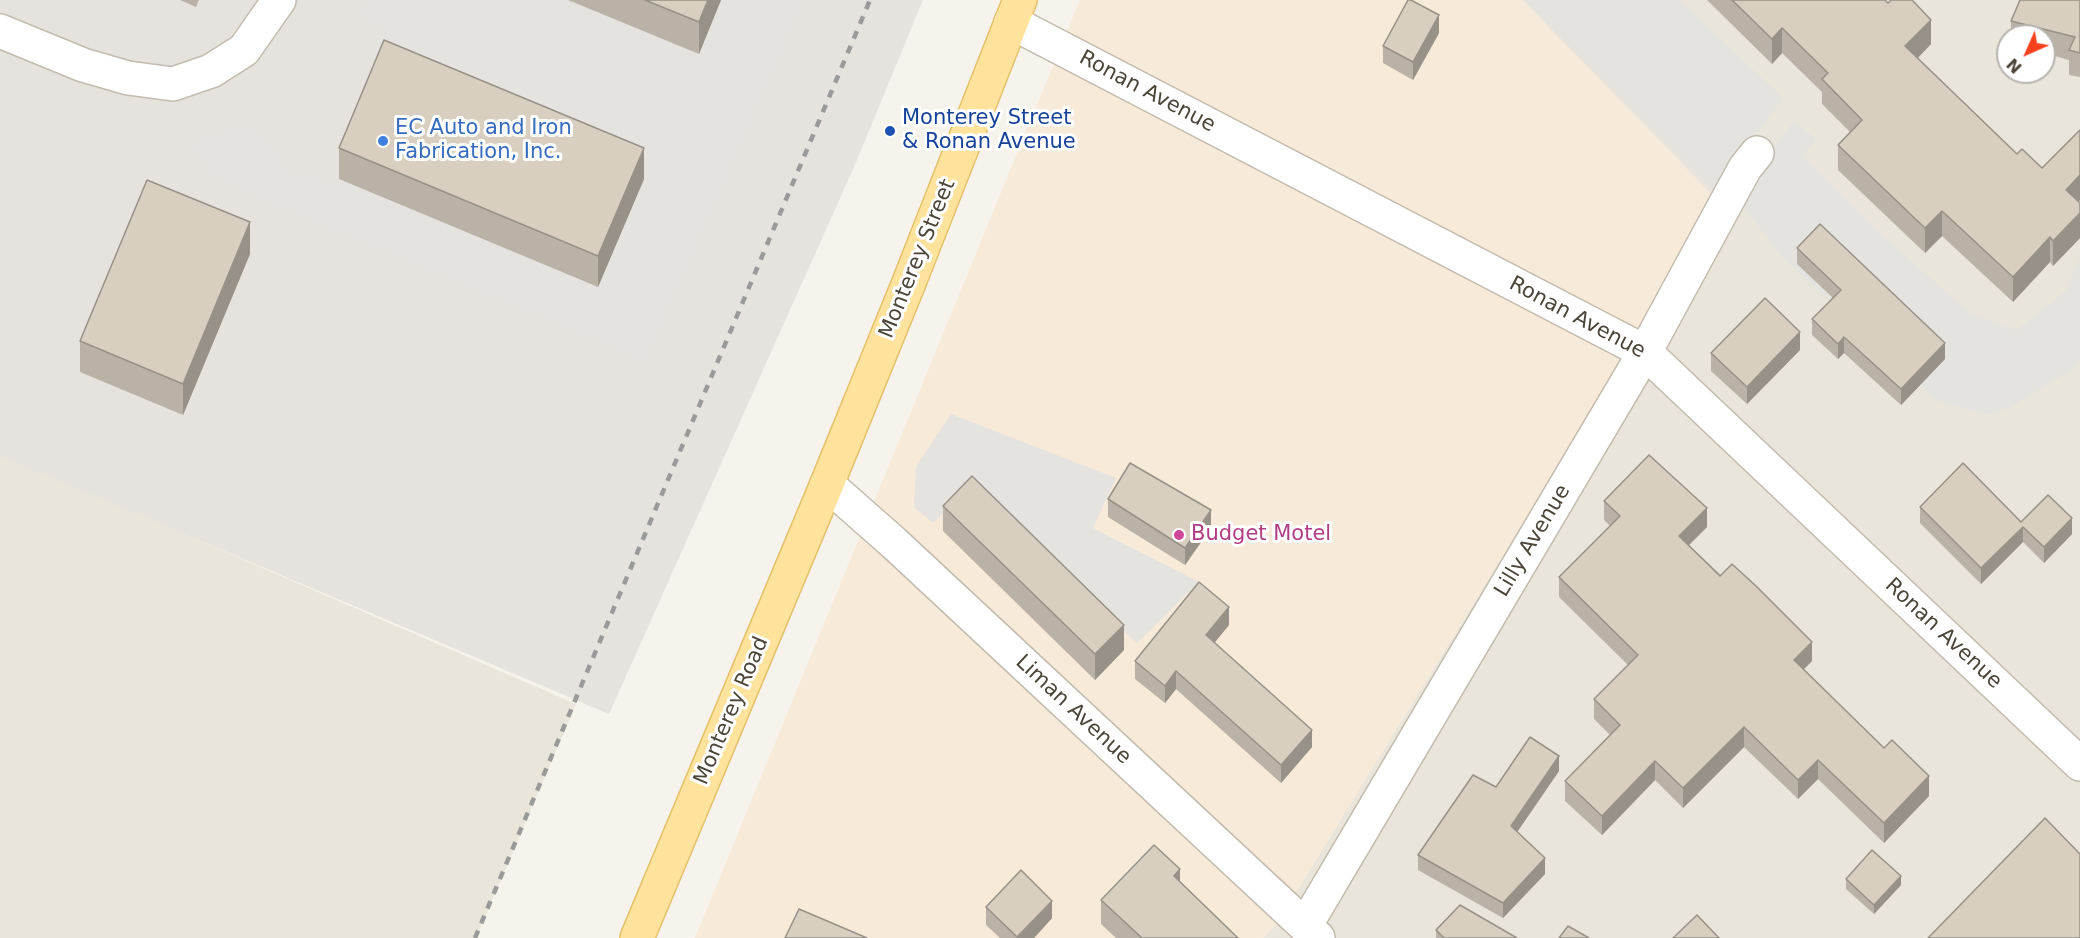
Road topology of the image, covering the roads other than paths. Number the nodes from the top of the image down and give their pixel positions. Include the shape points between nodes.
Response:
1 (279, 0) edge
2 (1015, 11) edge
3 (0, 31) edge
4 (1756, 153) dead end
5 (1644, 352) junction
6 (827, 483) junction
7 (2080, 764) edge
8 (1312, 932) edge
9 (636, 938) edge

1 - 3 street via 244,50 211,71 173,84 128,78 82,65
2 - 5 street, Ronan Avenue
2 - 6 main road, Monterey Street
4 - 5 street, Lilly Avenue
5 - 7 street, Ronan Avenue
5 - 8 street, Lilly Avenue
6 - 8 street, Liman Avenue
6 - 9 main road, Monterey Road

